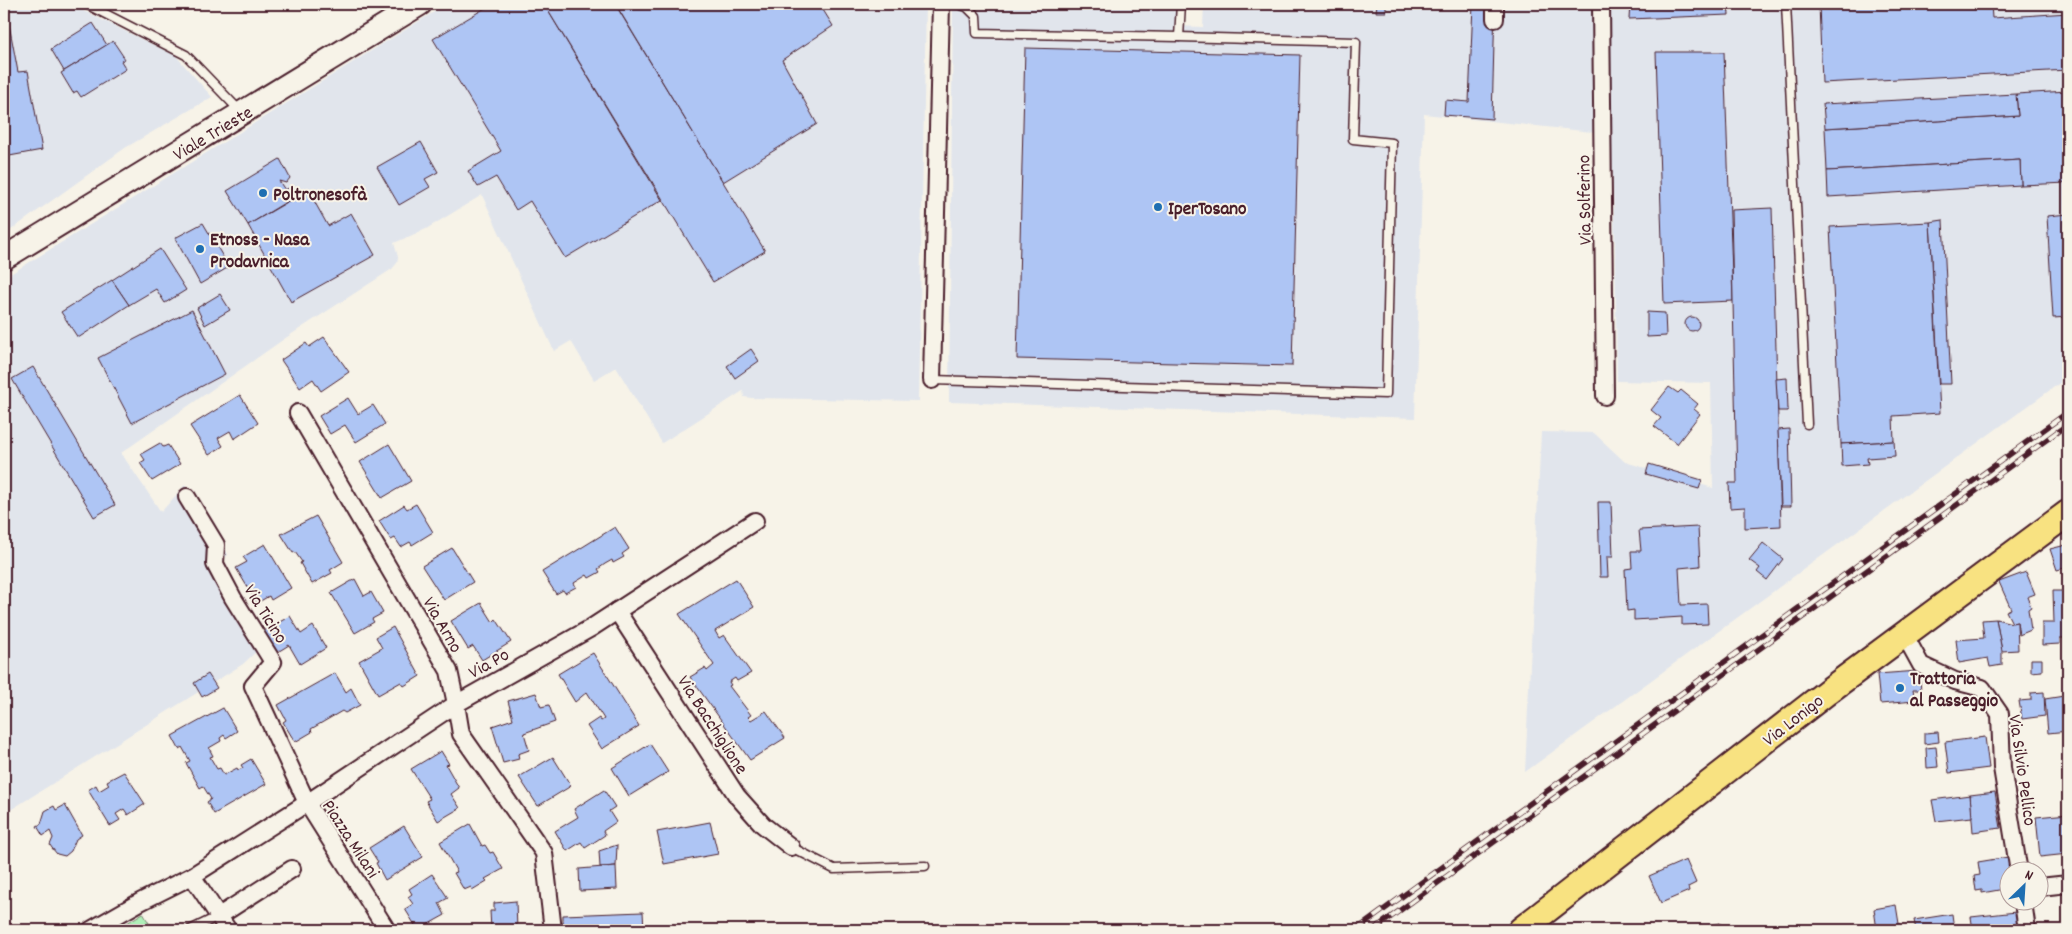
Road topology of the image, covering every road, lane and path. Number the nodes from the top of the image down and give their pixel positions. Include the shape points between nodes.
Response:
1 (86, 4) edge
2 (420, 4) edge
3 (941, 4) edge
4 (957, 4) edge
5 (1181, 4) edge
6 (1600, 4) edge
7 (1786, 4) edge
8 (1179, 37) junction
9 (242, 114) junction
10 (4, 258) edge
11 (932, 380) joint
12 (1605, 396) dead end
13 (298, 413) dead end
14 (1807, 424) dead end
15 (187, 497) dead end
16 (2068, 513) edge
17 (755, 522) dead end
18 (617, 612) junction
19 (1904, 634) junction
20 (456, 704) junction
21 (307, 803) junction
22 (791, 847) joint
23 (2017, 862) edge
24 (925, 866) dead end
25 (292, 869) dead end
26 (192, 876) junction
27 (2068, 884) edge
28 (2050, 886) edge
29 (2024, 912) edge
30 (219, 916) junction
31 (91, 930) edge
32 (190, 930) edge
33 (228, 930) edge
34 (379, 930) edge
35 (553, 930) edge
36 (1521, 930) edge
37 (2026, 930) edge

1 - 9 lane via 186,55
2 - 9 main road, Viale Trieste
3 - 11 street
4 - 8 lane via 967,7 976,16 977,33
5 - 8 lane
6 - 12 street, Via Solferino
7 - 14 lane
8 - 11 lane via 1356,42 1353,139 1392,142 1386,394
9 - 10 main road, Viale Trieste
13 - 20 street, Via Arno via 449,671
15 - 21 street, Via Ticino via 216,545 215,564 273,662 253,686
16 - 19 main road, Via Lonigo
17 - 18 street, Via Po
18 - 20 street, Via Po
18 - 22 street, Via Bacchiglione via 737,796 763,825
19 - 23 street, Via Silvio Pellico via 1921,665 1955,681 1982,688 2000,714 2002,768
19 - 36 main road, Via Lonigo
20 - 21 street
20 - 35 street via 461,734 544,853
21 - 26 street, Piazza Milani
21 - 34 street, Piazza Milani via 385,927
22 - 24 lane via 834,869
25 - 30 street
26 - 30 street
26 - 31 street, Piazza Milani
27 - 28 street
29 - 37 street
30 - 32 lane
30 - 33 street

